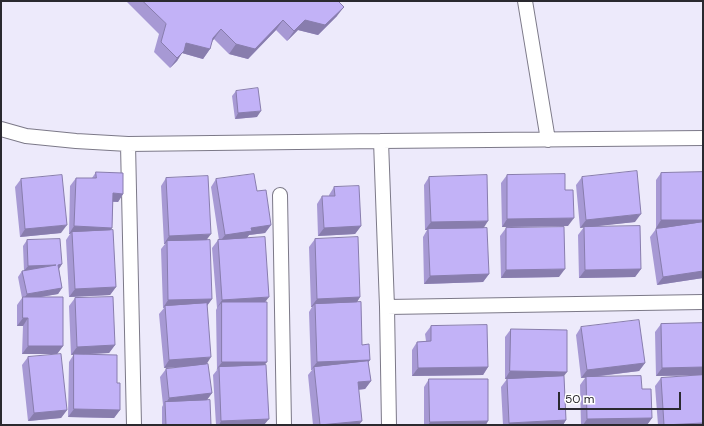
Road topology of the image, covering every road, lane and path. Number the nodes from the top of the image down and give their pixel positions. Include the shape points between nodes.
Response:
1 (525, 1) edge
2 (1, 129) edge
3 (703, 138) edge
4 (548, 140) junction
5 (381, 141) junction
6 (128, 144) junction
7 (280, 195) dead end
8 (703, 302) edge
9 (387, 307) junction
10 (134, 425) edge
11 (284, 425) edge
12 (389, 425) edge

1 - 4 street
2 - 6 street via 26,136
3 - 4 street
4 - 5 street
5 - 6 street
5 - 9 street
6 - 10 street
7 - 11 street
8 - 9 street
9 - 12 street

